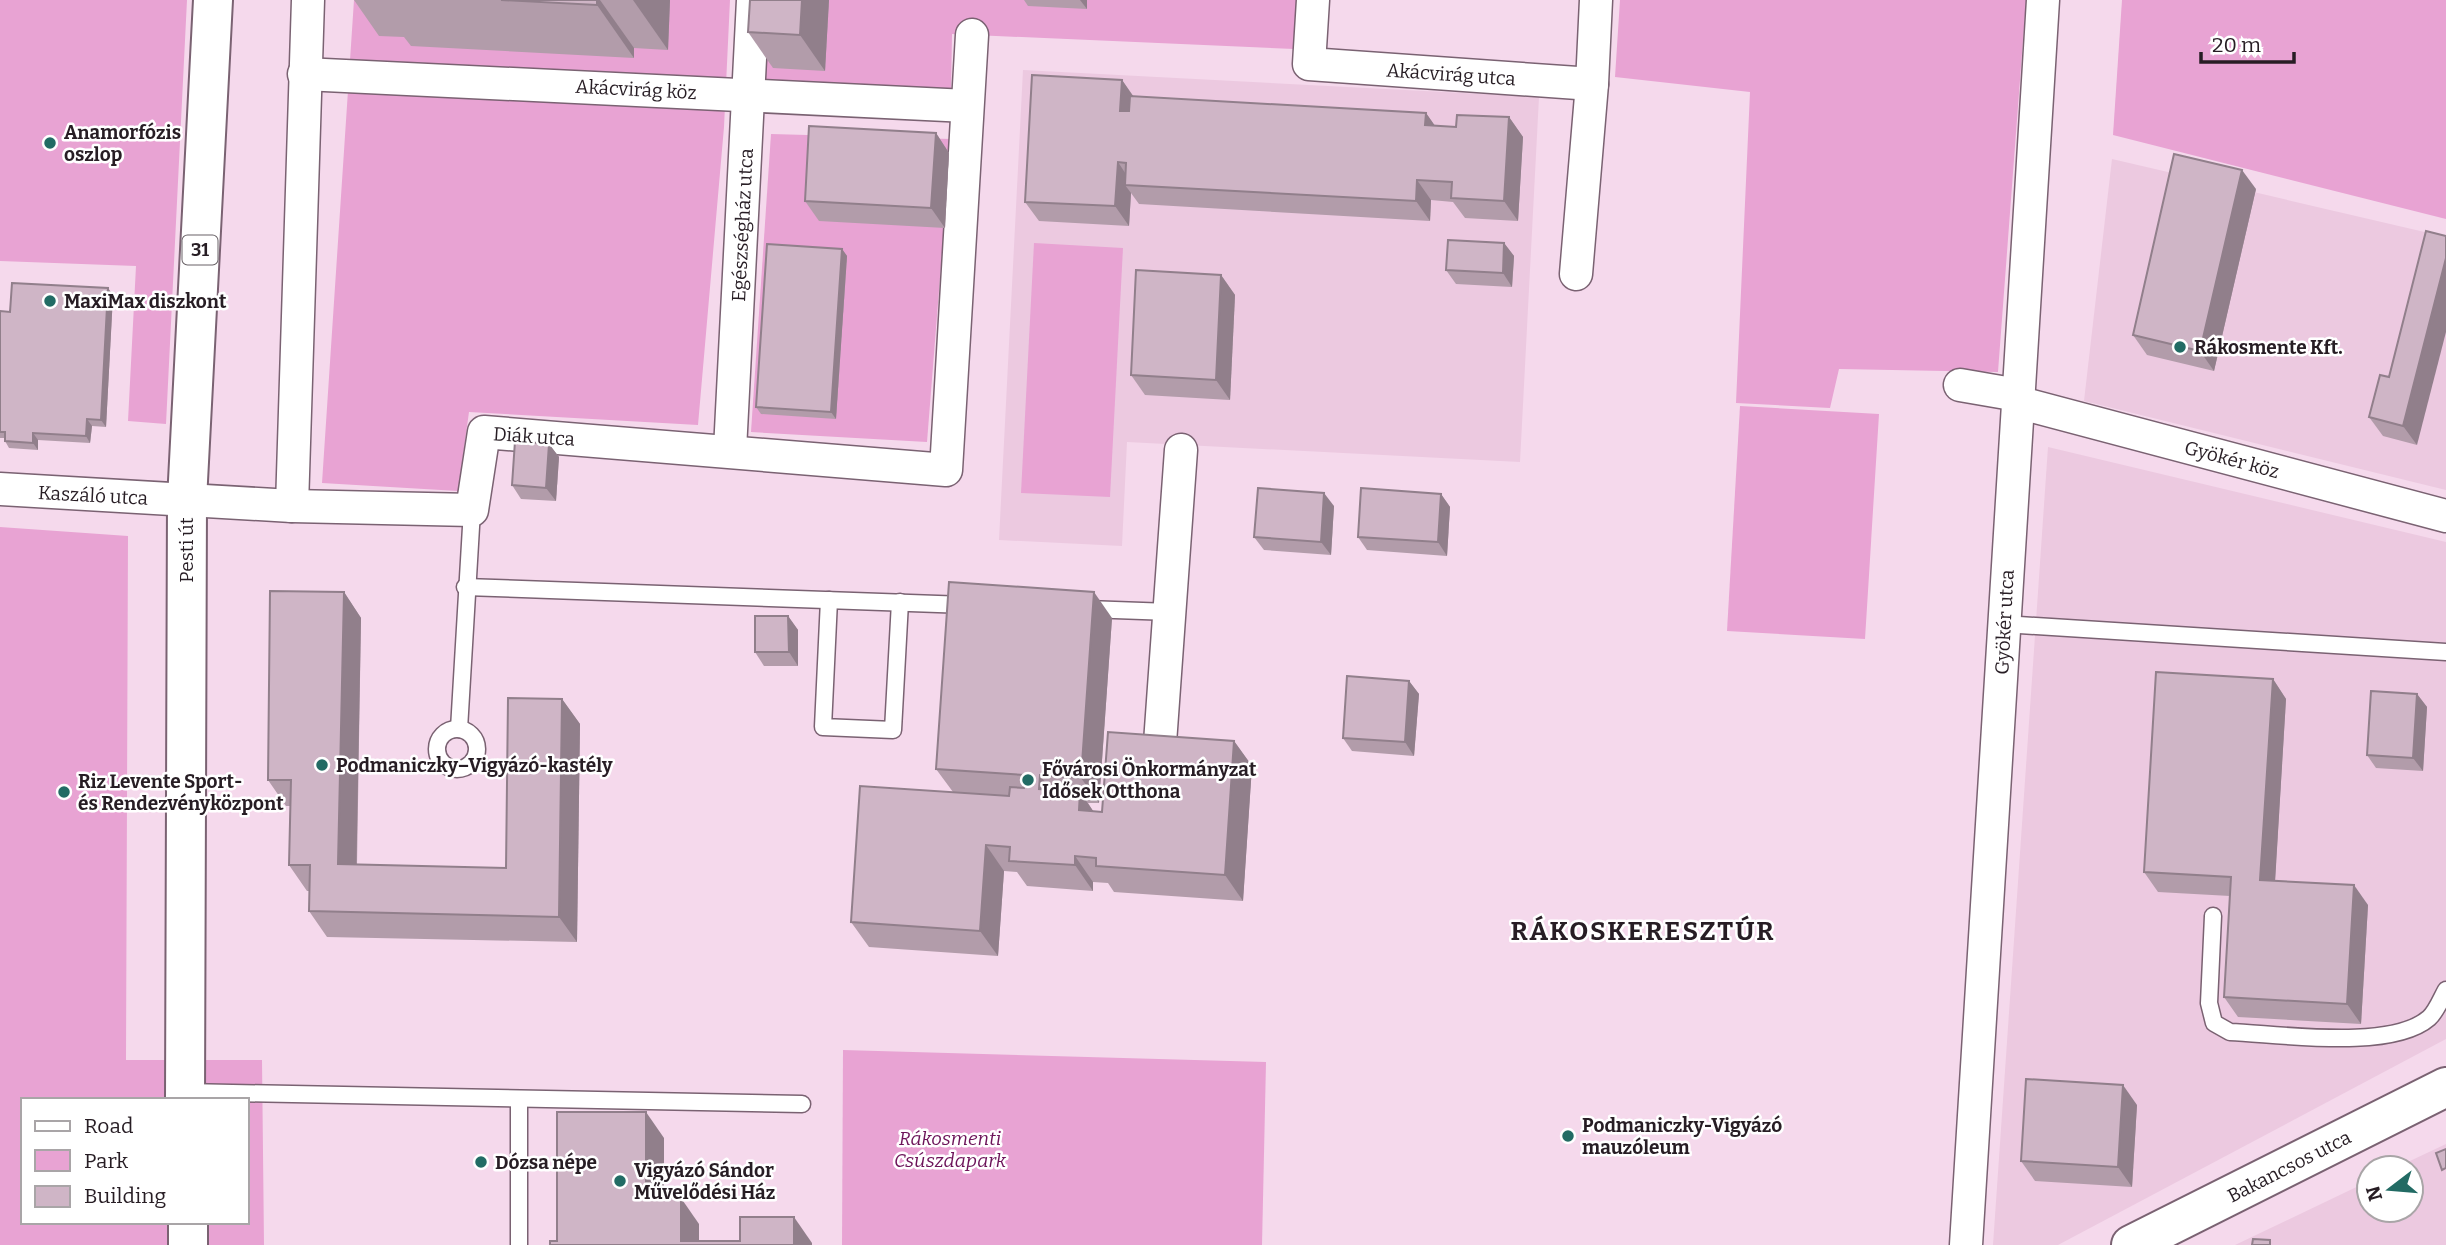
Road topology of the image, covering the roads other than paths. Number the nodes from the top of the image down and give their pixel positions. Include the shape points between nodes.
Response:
1 (213, 0) edge
2 (308, 0) edge
3 (753, 0) edge
4 (1313, 0) edge
5 (1596, 0) edge
6 (2043, 0) edge
7 (972, 35) dead end
8 (304, 74) junction
9 (1592, 84) junction
10 (748, 94) junction
11 (967, 106) junction
12 (1576, 274) dead end
13 (1959, 385) dead end
14 (2017, 398) junction
15 (730, 450) junction
16 (1181, 450) dead end
17 (0, 489) edge
18 (187, 500) junction
19 (292, 506) junction
20 (472, 510) junction
21 (2446, 516) edge
22 (465, 587) junction
23 (830, 600) junction
24 (900, 603) junction
25 (976, 605) edge
26 (1073, 609) edge
27 (1170, 612) junction
28 (2004, 624) junction
29 (2446, 652) edge
30 (459, 729) dead end
31 (1160, 743) edge
32 (2213, 916) dead end
33 (2446, 990) edge
34 (2446, 1087) edge
35 (185, 1096) edge
36 (519, 1099) junction
37 (802, 1104) dead end
38 (188, 1224) edge
39 (188, 1245) edge
40 (519, 1245) edge
41 (1966, 1245) edge
42 (2131, 1245) edge

1 - 18 main road, Pesti út / 31
2 - 8 street
3 - 10 street, Egészségház utca
4 - 9 street, Akácvirág utca via 1309,64
5 - 9 street
6 - 14 street, Gyökér utca
7 - 11 street
8 - 10 street, Akácvirág köz
8 - 19 street
9 - 12 street
10 - 11 street, Akácvirág köz
10 - 15 street, Egészségház utca
11 - 15 street, Diák utca via 946,470
13 - 14 street, Gyökér köz
14 - 21 street, Gyökér köz
14 - 28 street, Gyökér utca
15 - 20 street, Diák utca via 484,432
16 - 27 street
17 - 18 street, Kaszáló utca
18 - 19 street
18 - 35 main road, Pesti út / 31
19 - 20 street
20 - 22 lane
22 - 23 lane
22 - 30 lane
23 - 24 lane
23 - 24 lane via 823,727 892,730
24 - 25 lane
26 - 27 lane
27 - 31 street
28 - 29 lane
28 - 41 street, Gyökér utca
32 - 33 lane via 2209,1003 2214,1023 2230,1032 2370,1038 2399,1034 2430,1017
34 - 42 main road, Bakancsos utca
35 - 36 lane
36 - 37 lane
36 - 40 lane
38 - 39 main road

